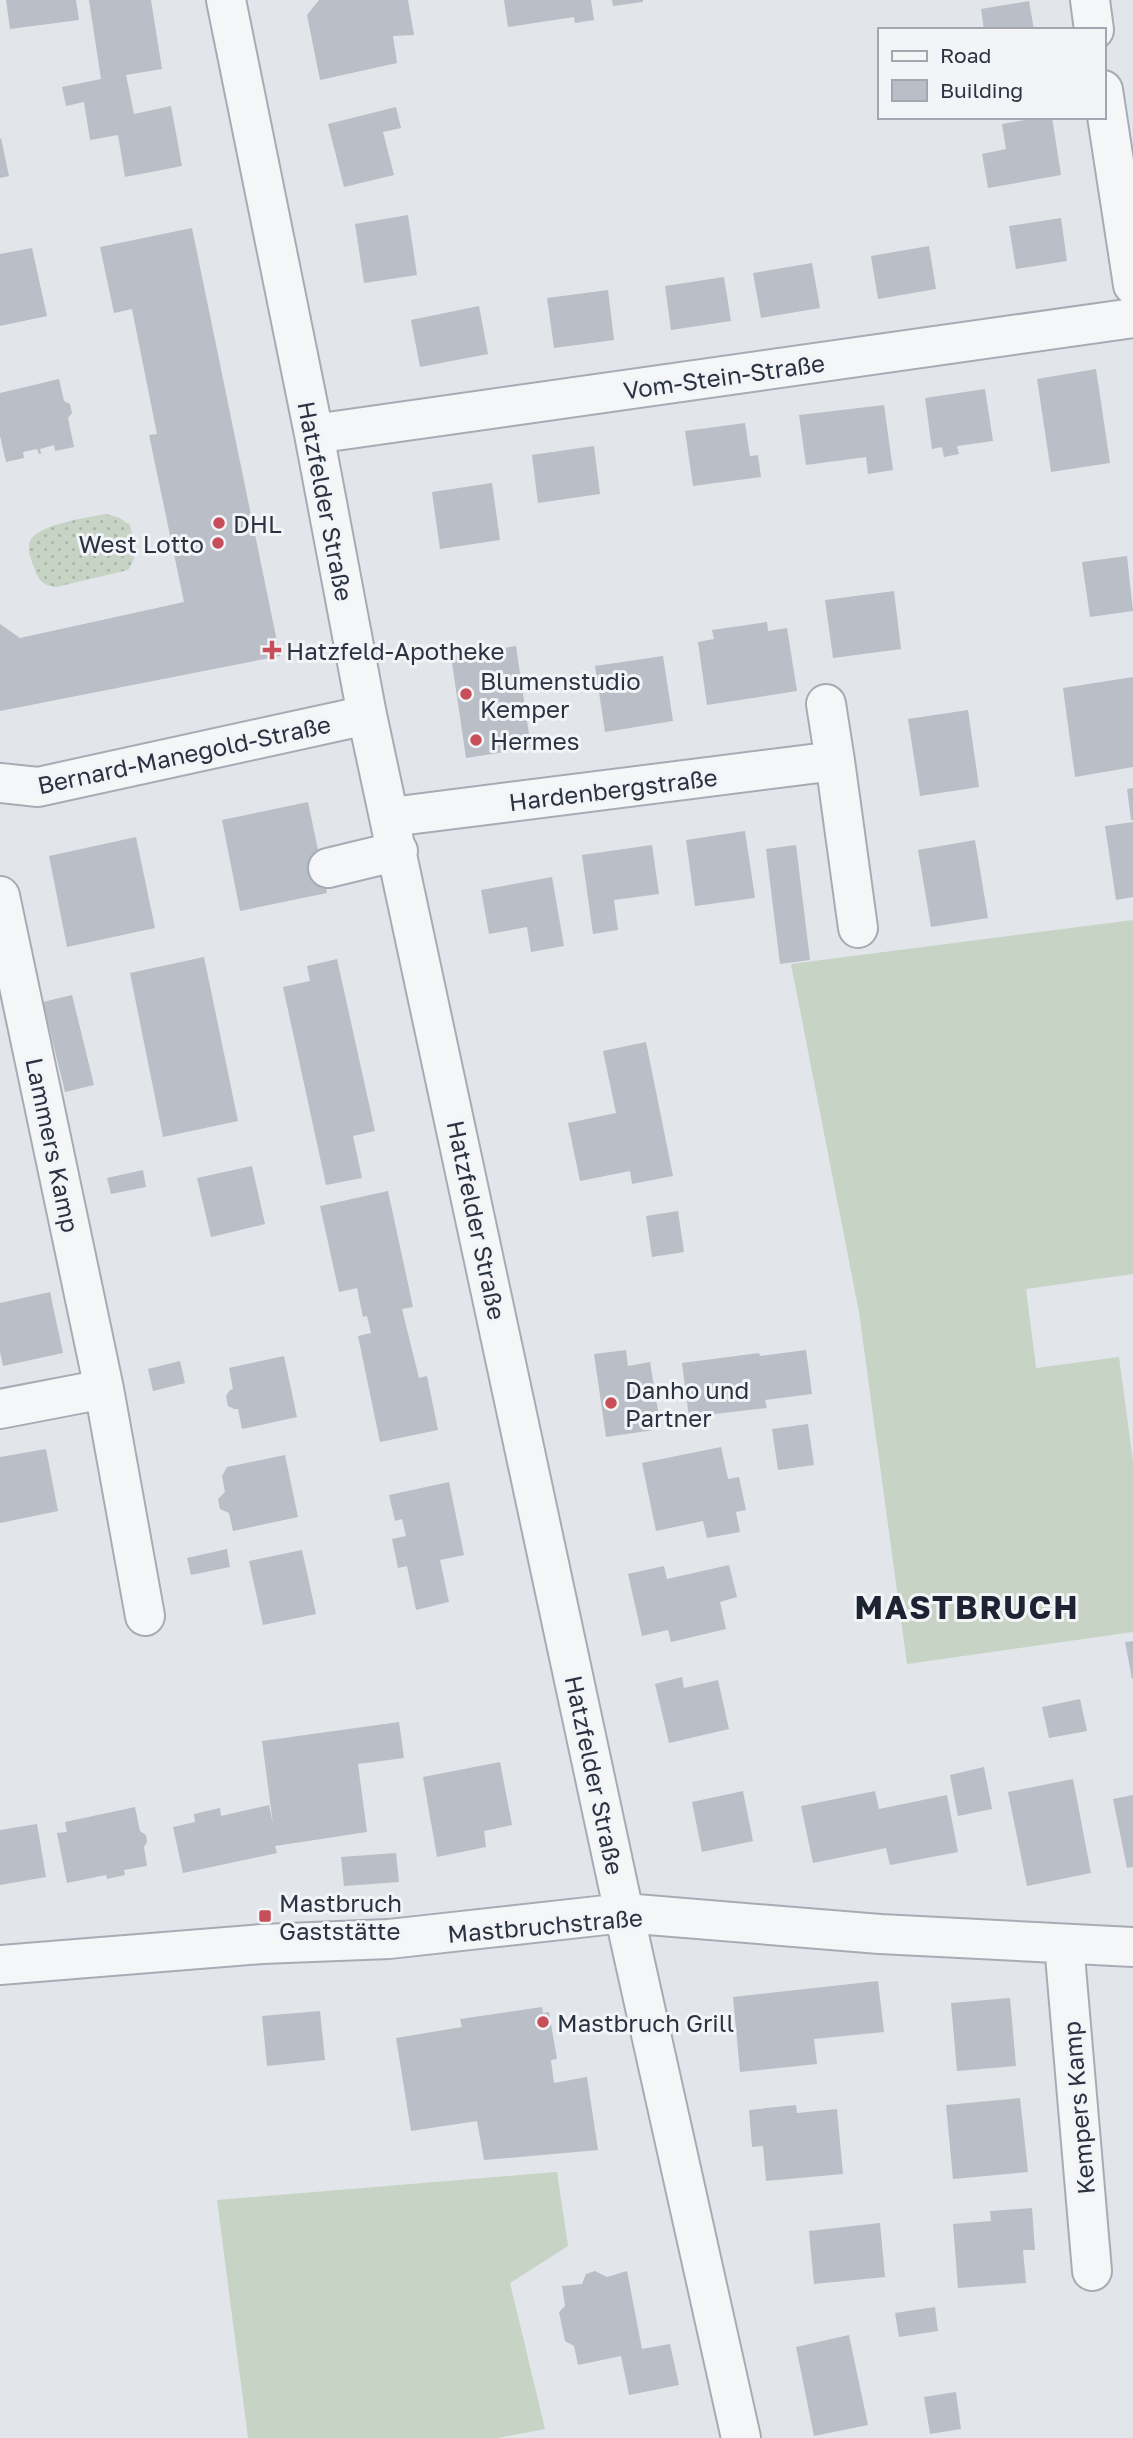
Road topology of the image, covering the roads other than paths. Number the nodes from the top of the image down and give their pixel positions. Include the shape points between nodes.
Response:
1 (226, 0) edge
2 (1090, 0) edge
3 (1094, 28) edge
4 (1105, 103) edge
5 (1133, 285) edge
6 (1133, 318) edge
7 (314, 435) junction
8 (826, 704) dead end
9 (368, 715) junction
10 (835, 761) junction
11 (0, 783) edge
12 (395, 834) junction
13 (328, 868) dead end
14 (0, 896) edge
15 (0, 902) edge
16 (858, 928) dead end
17 (104, 1389) junction
18 (0, 1409) edge
19 (145, 1616) dead end
20 (624, 1913) junction
21 (1064, 1944) junction
22 (1133, 1947) edge
23 (0, 1965) edge
24 (1092, 2271) dead end
25 (741, 2438) edge

1 - 7 street, Hatzfelder Straße
2 - 3 street
4 - 5 street
6 - 7 street, Vom-Stein-Straße
7 - 9 street, Hatzfelder Straße
8 - 10 street
9 - 11 street, Bernard-Manegold-Straße via 38,788
9 - 12 street, Hatzfelder Straße
10 - 12 street, Hardenbergstraße
10 - 16 street
12 - 13 street, Hardenbergstraße
12 - 20 street, Hatzfelder Straße
14 - 15 street, Lammers Kamp
15 - 17 street, Lammers Kamp
17 - 18 street
17 - 19 street, Lammers Kamp
20 - 21 street, Mastbruchstraße
20 - 23 street, Mastbruchstraße via 389,1939
20 - 25 street, Hatzfelder Straße
21 - 22 street, Mastbruchstraße
21 - 24 street, Kempers Kamp

